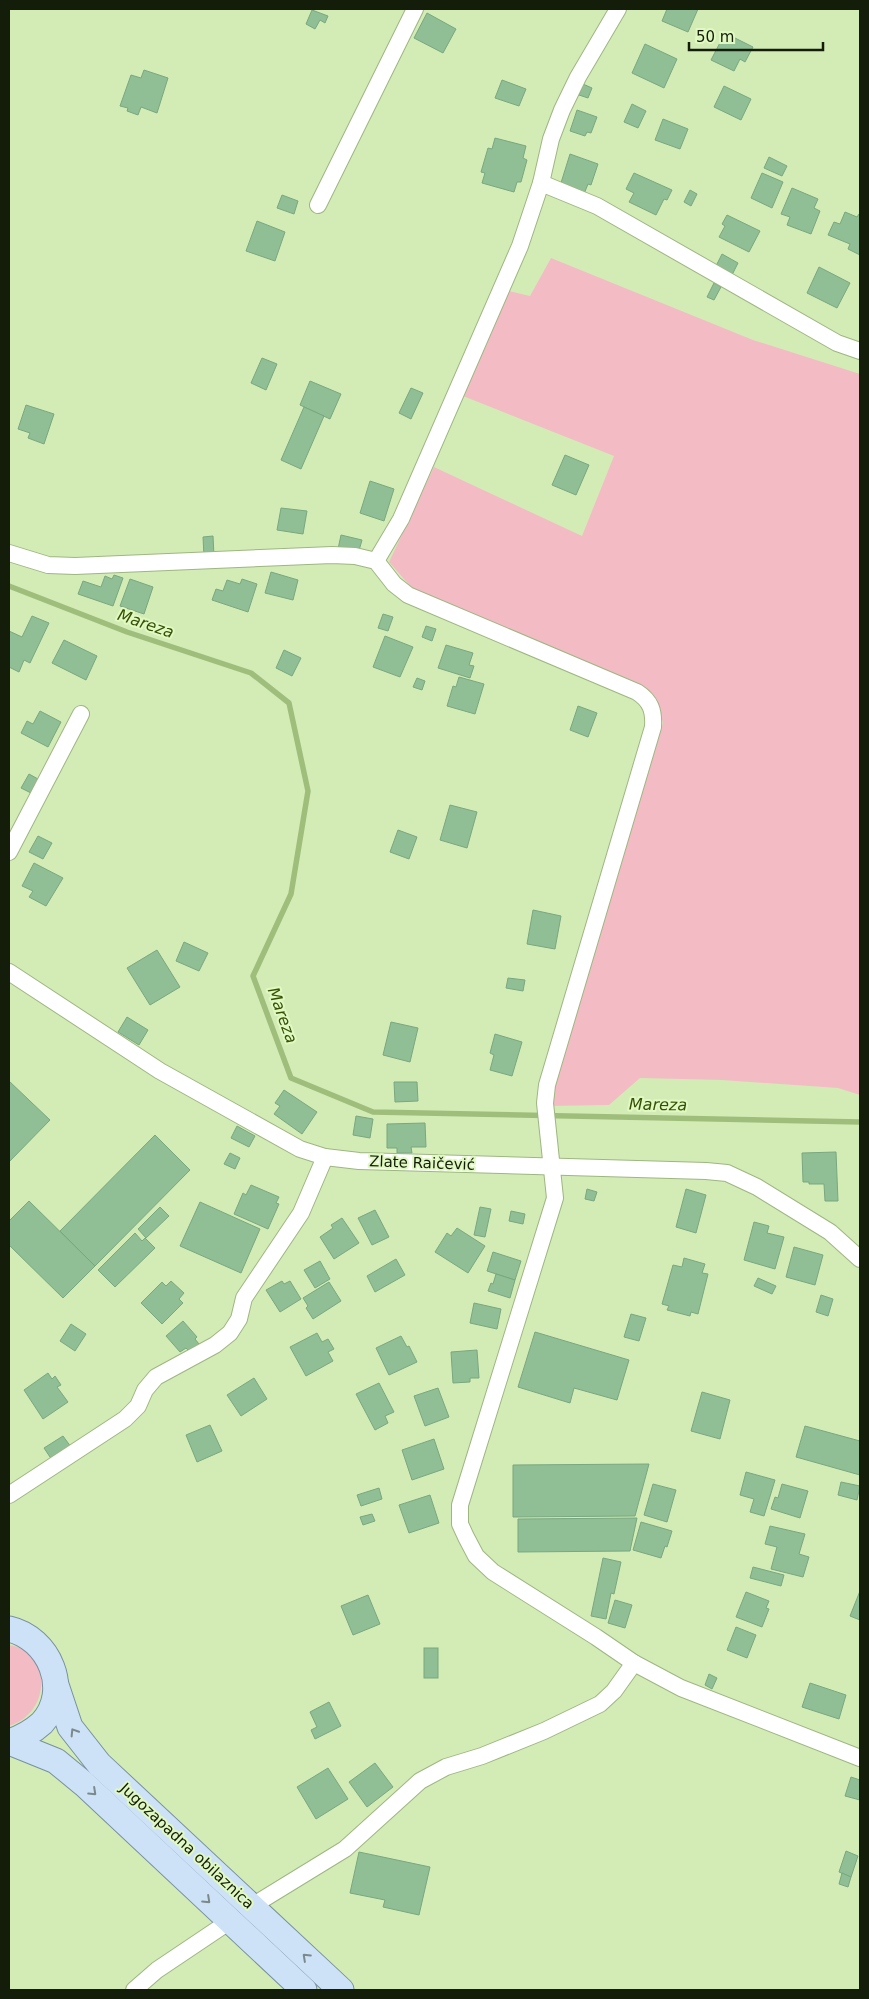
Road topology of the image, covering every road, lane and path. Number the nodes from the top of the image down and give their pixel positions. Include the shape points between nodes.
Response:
1 (415, 9) edge
2 (618, 9) edge
3 (541, 183) junction
4 (318, 205) dead end
5 (860, 351) edge
6 (9, 553) edge
7 (376, 561) junction
8 (81, 714) dead end
9 (9, 852) edge
10 (9, 972) edge
11 (325, 1157) junction
12 (552, 1167) junction
13 (860, 1259) edge
14 (9, 1495) edge
15 (9, 1629) edge
16 (634, 1663) junction
17 (56, 1685) junction
18 (9, 1742) edge
19 (860, 1758) edge
20 (252, 1906) junction
21 (230, 1921) junction
22 (134, 1990) edge
23 (304, 1990) edge
24 (341, 1990) edge

1 - 4 street
2 - 3 street via 562,110 551,139
3 - 5 street via 597,206 837,343
3 - 7 street via 520,246 402,519
6 - 7 street via 48,565 76,566 332,555
7 - 12 street via 394,584 408,595 637,692 647,698 652,708 653,727 547,1085 546,1126
8 - 9 street
10 - 11 street, Zlate Raičević via 160,1071 300,1149
11 - 12 street, Zlate Raičević
11 - 14 street via 301,1213 244,1298 230,1333 156,1378 145,1390 138,1406 125,1419
12 - 13 street, Zlate Raičević via 727,1174 757,1186 830,1232
12 - 16 street via 555,1198 460,1504 460,1524 476,1556 493,1572
15 - 17 main road, Jugozapadna obilaznica via 38,1644 48,1656
16 - 19 street via 681,1688
16 - 20 street via 600,1704 544,1731 446,1767 420,1782 345,1849
17 - 18 main road via 52,1705 43,1722 28,1735
20 -> 17 main road, Jugozapadna obilaznica via 99,1764 70,1727
18 -> 21 main road, Jugozapadna obilaznica via 44,1755 70,1772
24 -> 20 main road, Jugozapadna obilaznica
21 - 22 street via 157,1970
21 - 23 main road, Jugozapadna obilaznica

